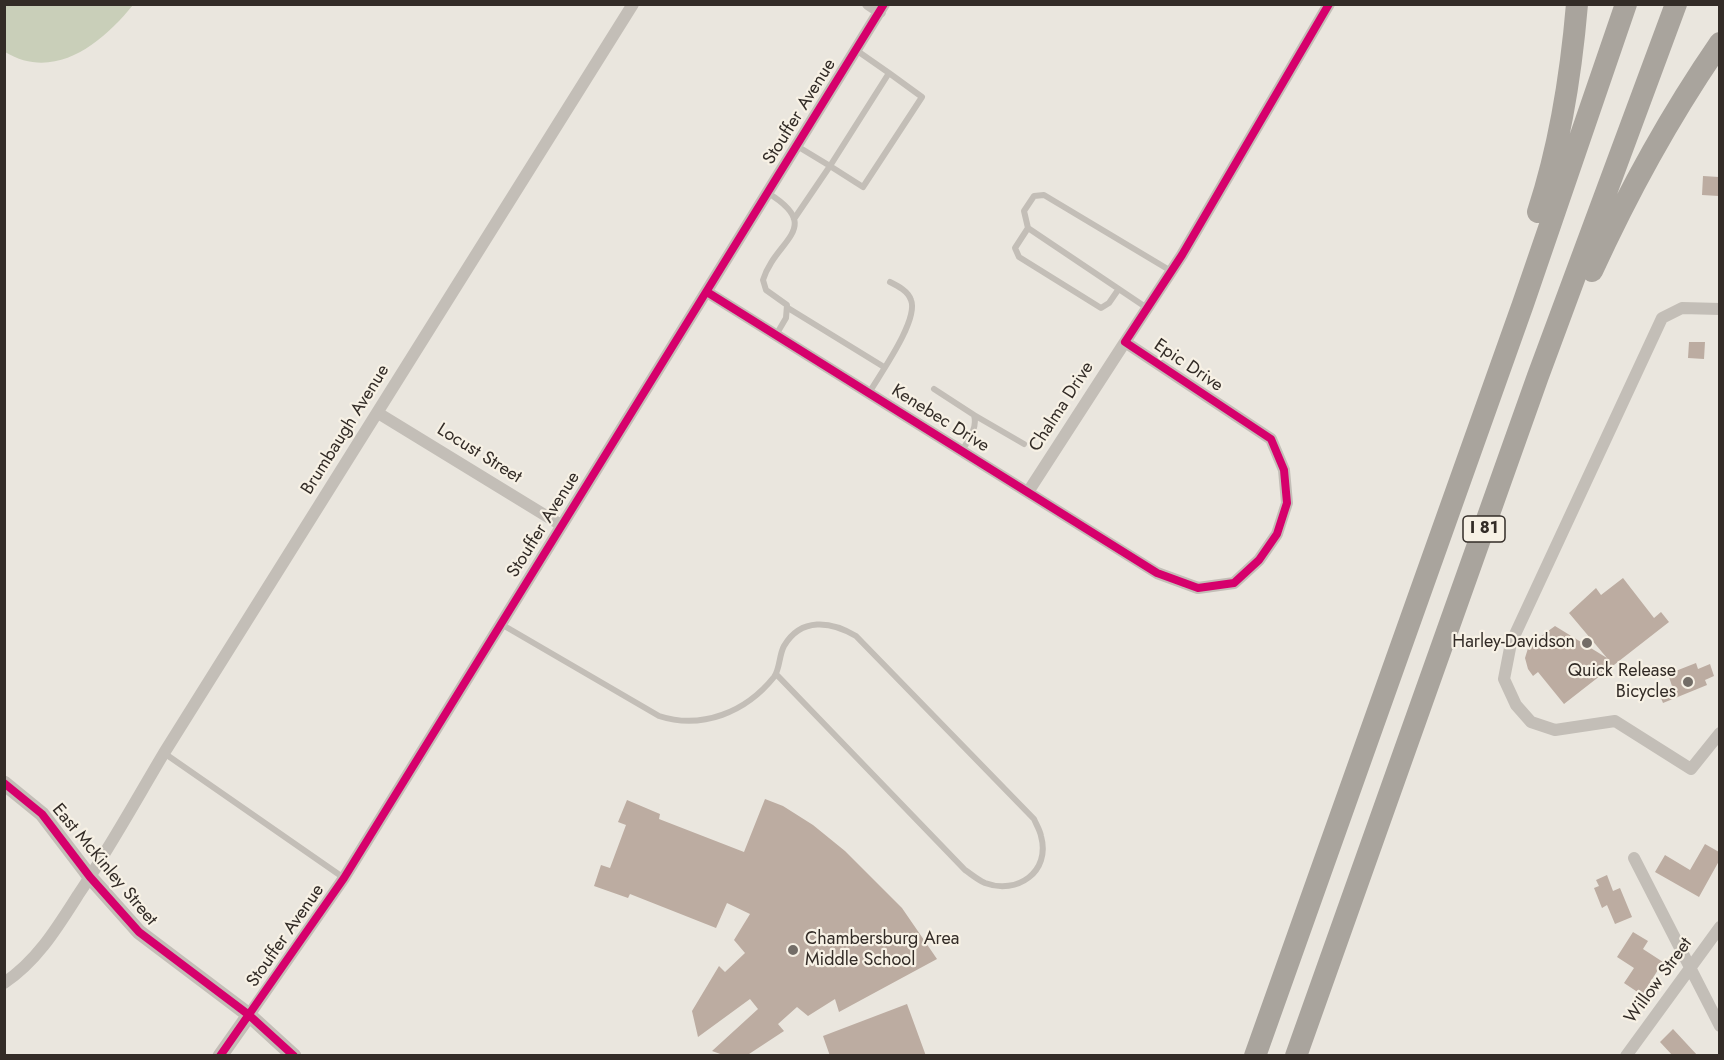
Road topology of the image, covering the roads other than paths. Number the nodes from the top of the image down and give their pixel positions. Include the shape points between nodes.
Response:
1 (633, 4) edge
2 (868, 4) edge
3 (1329, 4) edge
4 (1577, 4) edge
5 (1626, 4) edge
6 (1676, 4) edge
7 (882, 8) edge
8 (1719, 43) edge
9 (856, 50) junction
10 (889, 73) junction
11 (797, 146) junction
12 (830, 166) junction
13 (768, 192) junction
14 (794, 219) junction
15 (1028, 228) junction
16 (1172, 271) junction
17 (890, 282) dead end
18 (1118, 290) junction
19 (707, 292) junction
20 (788, 308) junction
21 (1147, 308) junction
22 (1719, 309) edge
23 (776, 335) junction
24 (1125, 342) junction
25 (884, 367) junction
26 (934, 389) dead end
27 (869, 393) junction
28 (378, 413) junction
29 (974, 415) junction
30 (1024, 444) dead end
31 (962, 451) junction
32 (1460, 478) junction
33 (1028, 492) junction
34 (561, 525) junction
35 (1158, 573) joint
36 (1464, 586) junction
37 (501, 624) junction
38 (776, 675) junction
39 (1719, 733) edge
40 (164, 753) junction
41 (4, 783) edge
42 (1634, 858) dead end
43 (90, 876) junction
44 (344, 878) junction
45 (1719, 927) edge
46 (1690, 969) junction
47 (4, 983) edge
48 (249, 1015) junction
49 (1719, 1026) edge
50 (220, 1056) edge
51 (294, 1056) edge
52 (1255, 1056) edge
53 (1296, 1056) edge
54 (1626, 1056) edge

1 - 28 street, Brumbaugh Avenue
2 - 7 street
3 - 16 street, Epic Drive
4 - 32 highway via 1569,80 1547,186 1461,448
5 - 32 highway, I 81
6 - 36 highway, I 81
7 - 9 street, Stouffer Avenue
8 - 36 highway via 1675,109 1616,217 1582,292 1496,523
9 - 10 lane
9 - 11 street, Stouffer Avenue
10 - 12 lane
10 - 12 lane via 922,97 863,188
11 - 12 lane
11 - 13 street, Stouffer Avenue
12 - 14 lane
13 - 14 lane via 788,205
13 - 19 street, Stouffer Avenue
14 - 20 lane via 795,225 763,280 766,290
15 - 16 lane via 1024,211 1034,196 1044,195
15 - 18 lane
15 - 18 lane via 1015,248 1018,257 1101,308
16 - 21 street, Epic Drive
17 - 25 lane via 911,299 912,314
18 - 21 lane
19 - 23 street, Kenebec Drive
19 - 34 street, Stouffer Avenue
20 - 23 lane
20 - 25 lane
21 - 24 street, Epic Drive
22 - 39 street via 1682,308 1662,318 1511,643 1504,679 1516,705 1531,722 1555,730 1615,721 1691,769
23 - 27 street, Kenebec Drive
24 - 33 street, Chalma Drive
24 - 35 street, Epic Drive via 1271,440 1284,470 1287,503 1277,534 1259,560 1234,583 1198,588
25 - 27 lane
26 - 29 lane
27 - 31 street, Kenebec Drive
28 - 34 street, Locust Street
28 - 40 street, Brumbaugh Avenue
29 - 30 lane
29 - 31 lane via 973,431
31 - 33 street, Kenebec Drive
32 - 52 highway, I 81
33 - 35 street, Kenebec Drive
34 - 37 street, Stouffer Avenue
36 - 53 highway, I 81
37 - 38 lane via 649,711 676,722 716,718 756,695
37 - 44 street, Stouffer Avenue
38 - 38 lane via 784,646 807,625 826,623 856,636 1034,819 1042,837 1042,855 1035,871 1025,882 1005,888 983,883 965,870
40 - 43 street, Brumbaugh Avenue
40 - 44 lane
41 - 43 street, East McKinley Street via 42,814
42 - 46 street
43 - 47 street, Brumbaugh Avenue via 43,947 28,965
43 - 48 street, East McKinley Street via 138,932
44 - 48 street, Stouffer Avenue
45 - 46 street, Willow Street
46 - 49 street
46 - 54 street, Willow Street
48 - 50 street, Stouffer Avenue
48 - 51 street, East McKinley Street

